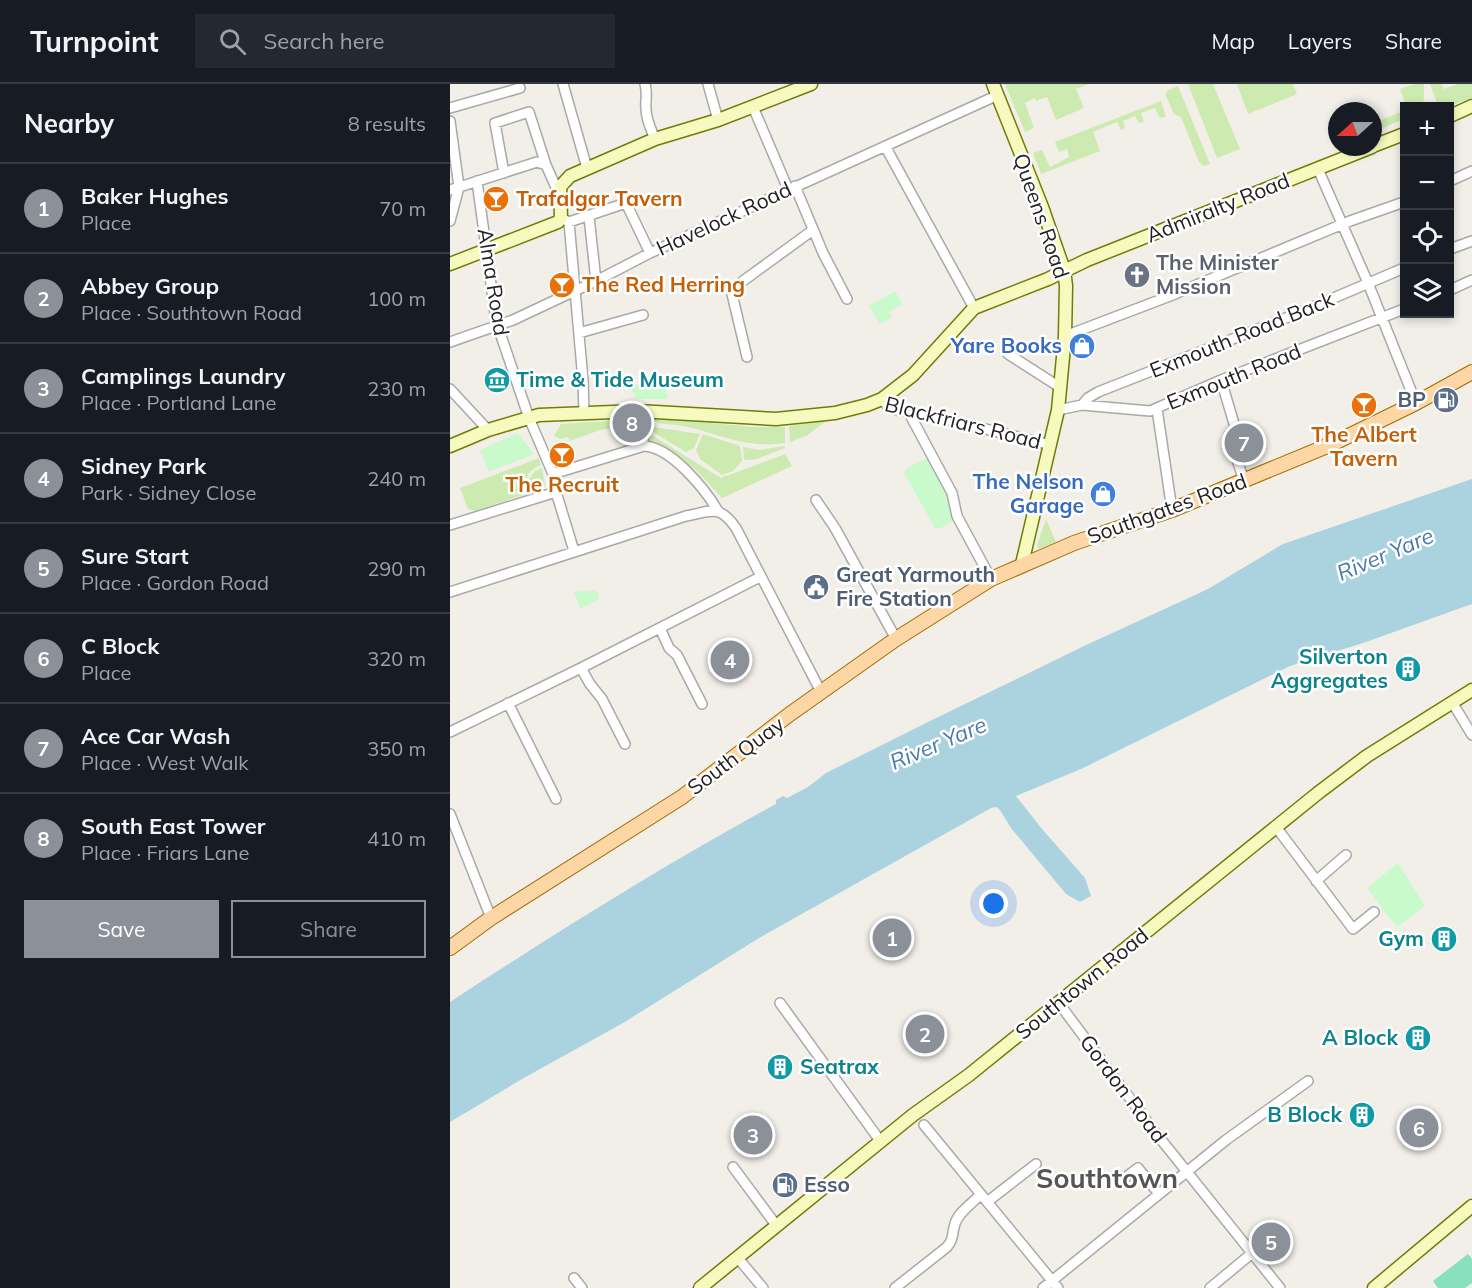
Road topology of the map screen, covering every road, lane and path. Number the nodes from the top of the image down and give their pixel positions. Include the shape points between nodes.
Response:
1 (563, 84) edge
2 (645, 84) edge
3 (708, 84) edge
4 (811, 84) edge
5 (520, 88) dead end
6 (995, 90) edge
7 (1472, 106) edge
8 (753, 107) junction
9 (450, 108) edge
10 (1454, 114) edge
11 (718, 120) junction
12 (450, 121) edge
13 (1400, 136) edge
14 (655, 139) junction
15 (1382, 143) edge
16 (885, 146) junction
17 (1349, 156) edge
18 (546, 165) junction
19 (587, 168) junction
20 (1318, 168) junction
21 (1472, 171) edge
22 (504, 173) junction
23 (1454, 180) edge
24 (477, 181) junction
25 (791, 188) junction
26 (455, 189) edge
27 (559, 194) junction
28 (1400, 203) edge
29 (589, 217) junction
30 (565, 220) junction
31 (450, 221) edge
32 (1341, 225) junction
33 (813, 230) junction
34 (1472, 241) edge
35 (1454, 247) edge
36 (486, 250) junction
37 (650, 253) junction
38 (450, 264) edge
39 (1064, 270) junction
40 (1400, 270) edge
41 (1472, 280) edge
42 (596, 281) junction
43 (1368, 284) junction
44 (1454, 288) edge
45 (575, 291) junction
46 (847, 299) dead end
47 (974, 308) junction
48 (1400, 311) edge
49 (643, 315) dead end
50 (1382, 318) junction
51 (497, 326) junction
52 (579, 333) junction
53 (1065, 336) junction
54 (450, 342) edge
55 (1008, 354) dead end
56 (747, 357) dead end
57 (1472, 372) edge
58 (1221, 380) junction
59 (1061, 388) junction
60 (450, 389) edge
61 (882, 399) junction
62 (1416, 403) junction
63 (1082, 405) junction
64 (1157, 409) junction
65 (1058, 410) junction
66 (638, 411) junction
67 (584, 412) junction
68 (909, 413) junction
69 (529, 418) junction
70 (488, 430) junction
71 (1051, 445) junction
72 (450, 446) edge
73 (644, 447) junction
74 (553, 474) junction
75 (1244, 481) junction
76 (556, 492) junction
77 (816, 500) dead end
78 (1172, 510) junction
79 (714, 511) junction
80 (450, 525) edge
81 (574, 551) junction
82 (1022, 564) junction
83 (760, 577) junction
84 (991, 579) junction
85 (450, 592) edge
86 (660, 628) junction
87 (896, 639) junction
88 (581, 668) junction
89 (1472, 690) edge
90 (821, 692) junction
91 (1452, 702) junction
92 (508, 703) junction
93 (702, 704) dead end
94 (450, 732) edge
95 (1472, 735) edge
96 (625, 744) dead end
97 (556, 799) dead end
98 (450, 814) edge
99 (1276, 827) junction
100 (1346, 855) dead end
101 (1316, 880) junction
102 (1374, 912) dead end
103 (492, 918) junction
104 (450, 948) edge
105 (1058, 1002) junction
106 (780, 1003) dead end
107 (1308, 1081) dead end
108 (924, 1125) dead end
109 (880, 1142) junction
110 (1036, 1164) dead end
111 (733, 1167) dead end
112 (1186, 1172) junction
113 (1126, 1177) dead end
114 (1159, 1194) junction
115 (984, 1198) junction
116 (1472, 1206) edge
117 (776, 1225) junction
118 (1251, 1254) junction
119 (737, 1257) junction
120 (574, 1278) dead end
121 (1055, 1284) edge
122 (582, 1288) edge
123 (700, 1288) edge
124 (764, 1288) edge
125 (895, 1288) edge
126 (1043, 1288) edge
127 (1210, 1288) edge
128 (1280, 1288) edge
129 (1374, 1288) edge

1 - 19 street
2 - 14 street via 647,119
3 - 11 street
4 - 8 street
5 - 9 street
6 - 16 street, Havelock Road
6 - 39 street, Queens Road
7 - 10 street
8 - 11 street
8 - 25 street
11 - 14 street
12 - 26 street
13 - 15 street, Admiralty Road
14 - 19 street
16 - 25 street, Havelock Road
16 - 47 street
17 - 20 street, Admiralty Road
18 - 22 street via 537,162
18 - 22 street via 529,112 495,123
18 - 27 street
19 - 27 street via 570,176
20 - 32 street
20 - 39 street, Admiralty Road
21 - 23 street
22 - 24 street
24 - 26 street
24 - 36 street, Alma Road
25 - 33 street
25 - 37 street, Havelock Road
26 - 31 street
27 - 30 street
28 - 32 street
29 - 30 street
29 - 37 street via 626,203
29 - 42 street
30 - 36 street
30 - 45 street
32 - 43 street
32 - 53 street
33 - 46 street
33 - 56 street via 743,280 732,294
34 - 35 street
36 - 38 street
36 - 51 street, Alma Road
37 - 42 street, Havelock Road
39 - 47 street, Admiralty Road
39 - 53 street, Queens Road
40 - 43 street, Exmouth Road Back
41 - 44 street
42 - 45 street, Havelock Road
43 - 50 street
43 - 63 street, Exmouth Road Back via 1098,392
45 - 51 street, Havelock Road
45 - 52 street
47 - 61 street via 913,375
48 - 50 street, Exmouth Road
49 - 52 street
50 - 58 street, Exmouth Road
50 - 62 street
51 - 54 street, Havelock Road
51 - 69 street, Alma Road
52 - 67 street
53 - 59 street, Queens Road
55 - 59 street
57 - 62 main road, Southgates Road
58 - 64 street, Exmouth Road
58 - 75 street via 1235,427 1229,435
59 - 65 street, Queens Road
60 - 70 street
61 - 66 street, Blackfriars Road via 843,411 776,419
61 - 68 street, Blackfriars Road
62 - 75 main road, Southgates Road
63 - 64 street, Exmouth Road
63 - 65 street, Exmouth Road
64 - 78 street
65 - 71 street, Queens Road
66 - 67 street, Blackfriars Road
66 - 73 street
67 - 69 street, Blackfriars Road
68 - 71 street, Blackfriars Road
68 - 84 street via 952,493 957,516
69 - 70 street, Blackfriars Road
69 - 74 street, Alma Road
70 - 72 street, Blackfriars Road
71 - 82 street, Queens Road
73 - 74 street
73 - 79 street via 658,449 681,466 707,494
74 - 76 street, Alma Road
75 - 78 main road, Southgates Road
76 - 80 street
76 - 81 street, Alma Road
77 - 87 street
78 - 82 main road, Southgates Road
79 - 81 street
79 - 83 street via 727,516 736,528
81 - 85 street
82 - 84 main road, South Quay
83 - 86 street
83 - 90 street
84 - 87 main road, South Quay
86 - 88 street
86 - 93 street
87 - 90 main road, South Quay
88 - 92 street
88 - 96 street
89 - 91 street, Southtown Road
90 - 103 main road, South Quay via 682,797
91 - 95 street
91 - 99 street, Southtown Road via 1367,756
92 - 94 street
92 - 97 street
98 - 103 street
99 - 101 street
99 - 105 street, Southtown Road
100 - 101 street
101 - 102 street via 1353,929
103 - 104 main road, South Quay
105 - 109 street, Southtown Road
105 - 112 street, Gordon Road
106 - 109 street
107 - 112 street
108 - 115 street
109 - 117 street, Southtown Road
110 - 115 street
111 - 117 street
112 - 114 street
112 - 118 street, Gordon Road
113 - 114 street via 1138,1168
114 - 121 street
115 - 121 street
115 - 125 street via 959,1216 953,1240 947,1247
116 - 129 street
117 - 119 street, Southtown Road
118 - 127 street
118 - 128 street, Gordon Road
119 - 123 street, Southtown Road
119 - 124 street
120 - 122 street
121 - 126 street

